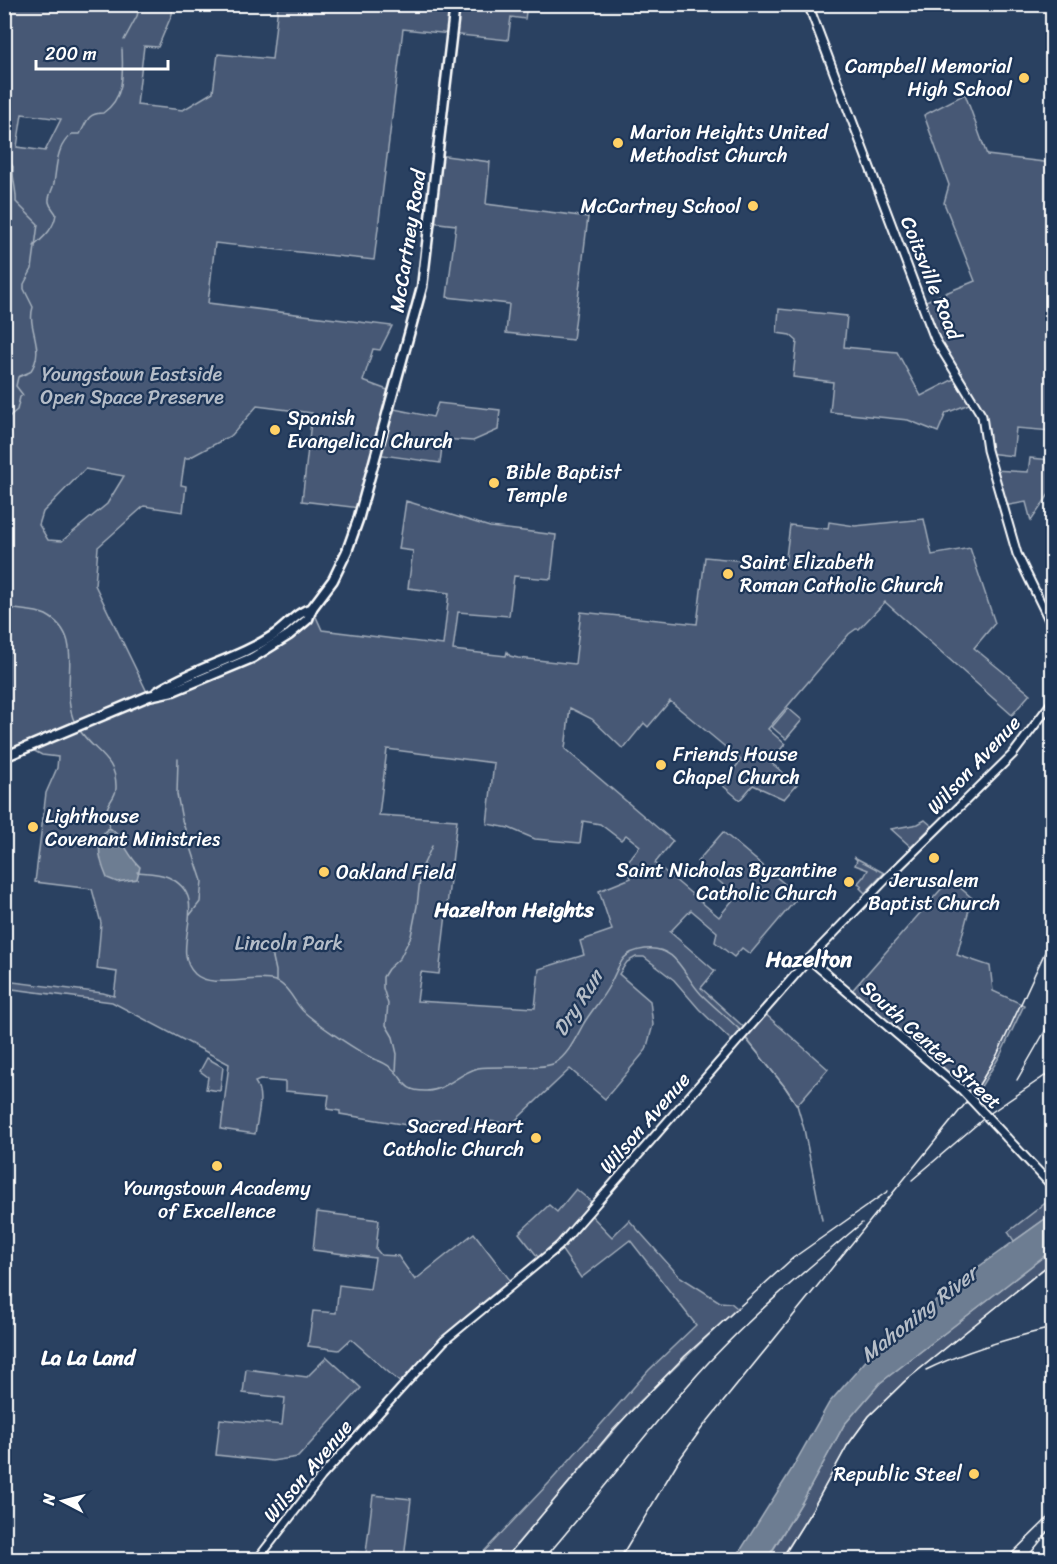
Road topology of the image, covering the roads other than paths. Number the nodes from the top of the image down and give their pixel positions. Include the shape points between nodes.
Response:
1 (455, 4) edge
2 (808, 4) edge
3 (1053, 626) edge
4 (1053, 702) edge
5 (4, 757) edge
6 (809, 959) junction
7 (1051, 1184) edge
8 (257, 1560) edge

1 - 5 highway, McCartney Road via 418,303 358,520 333,580 312,608 264,642 150,696
2 - 3 main road, Coitsville Road via 935,339 982,416 987,450 1017,554
4 - 6 main road, Wilson Avenue via 1010,758
6 - 7 main road, South Center Street, bridge via 962,1090
6 - 8 main road, Wilson Avenue via 559,1246 444,1341 321,1478

